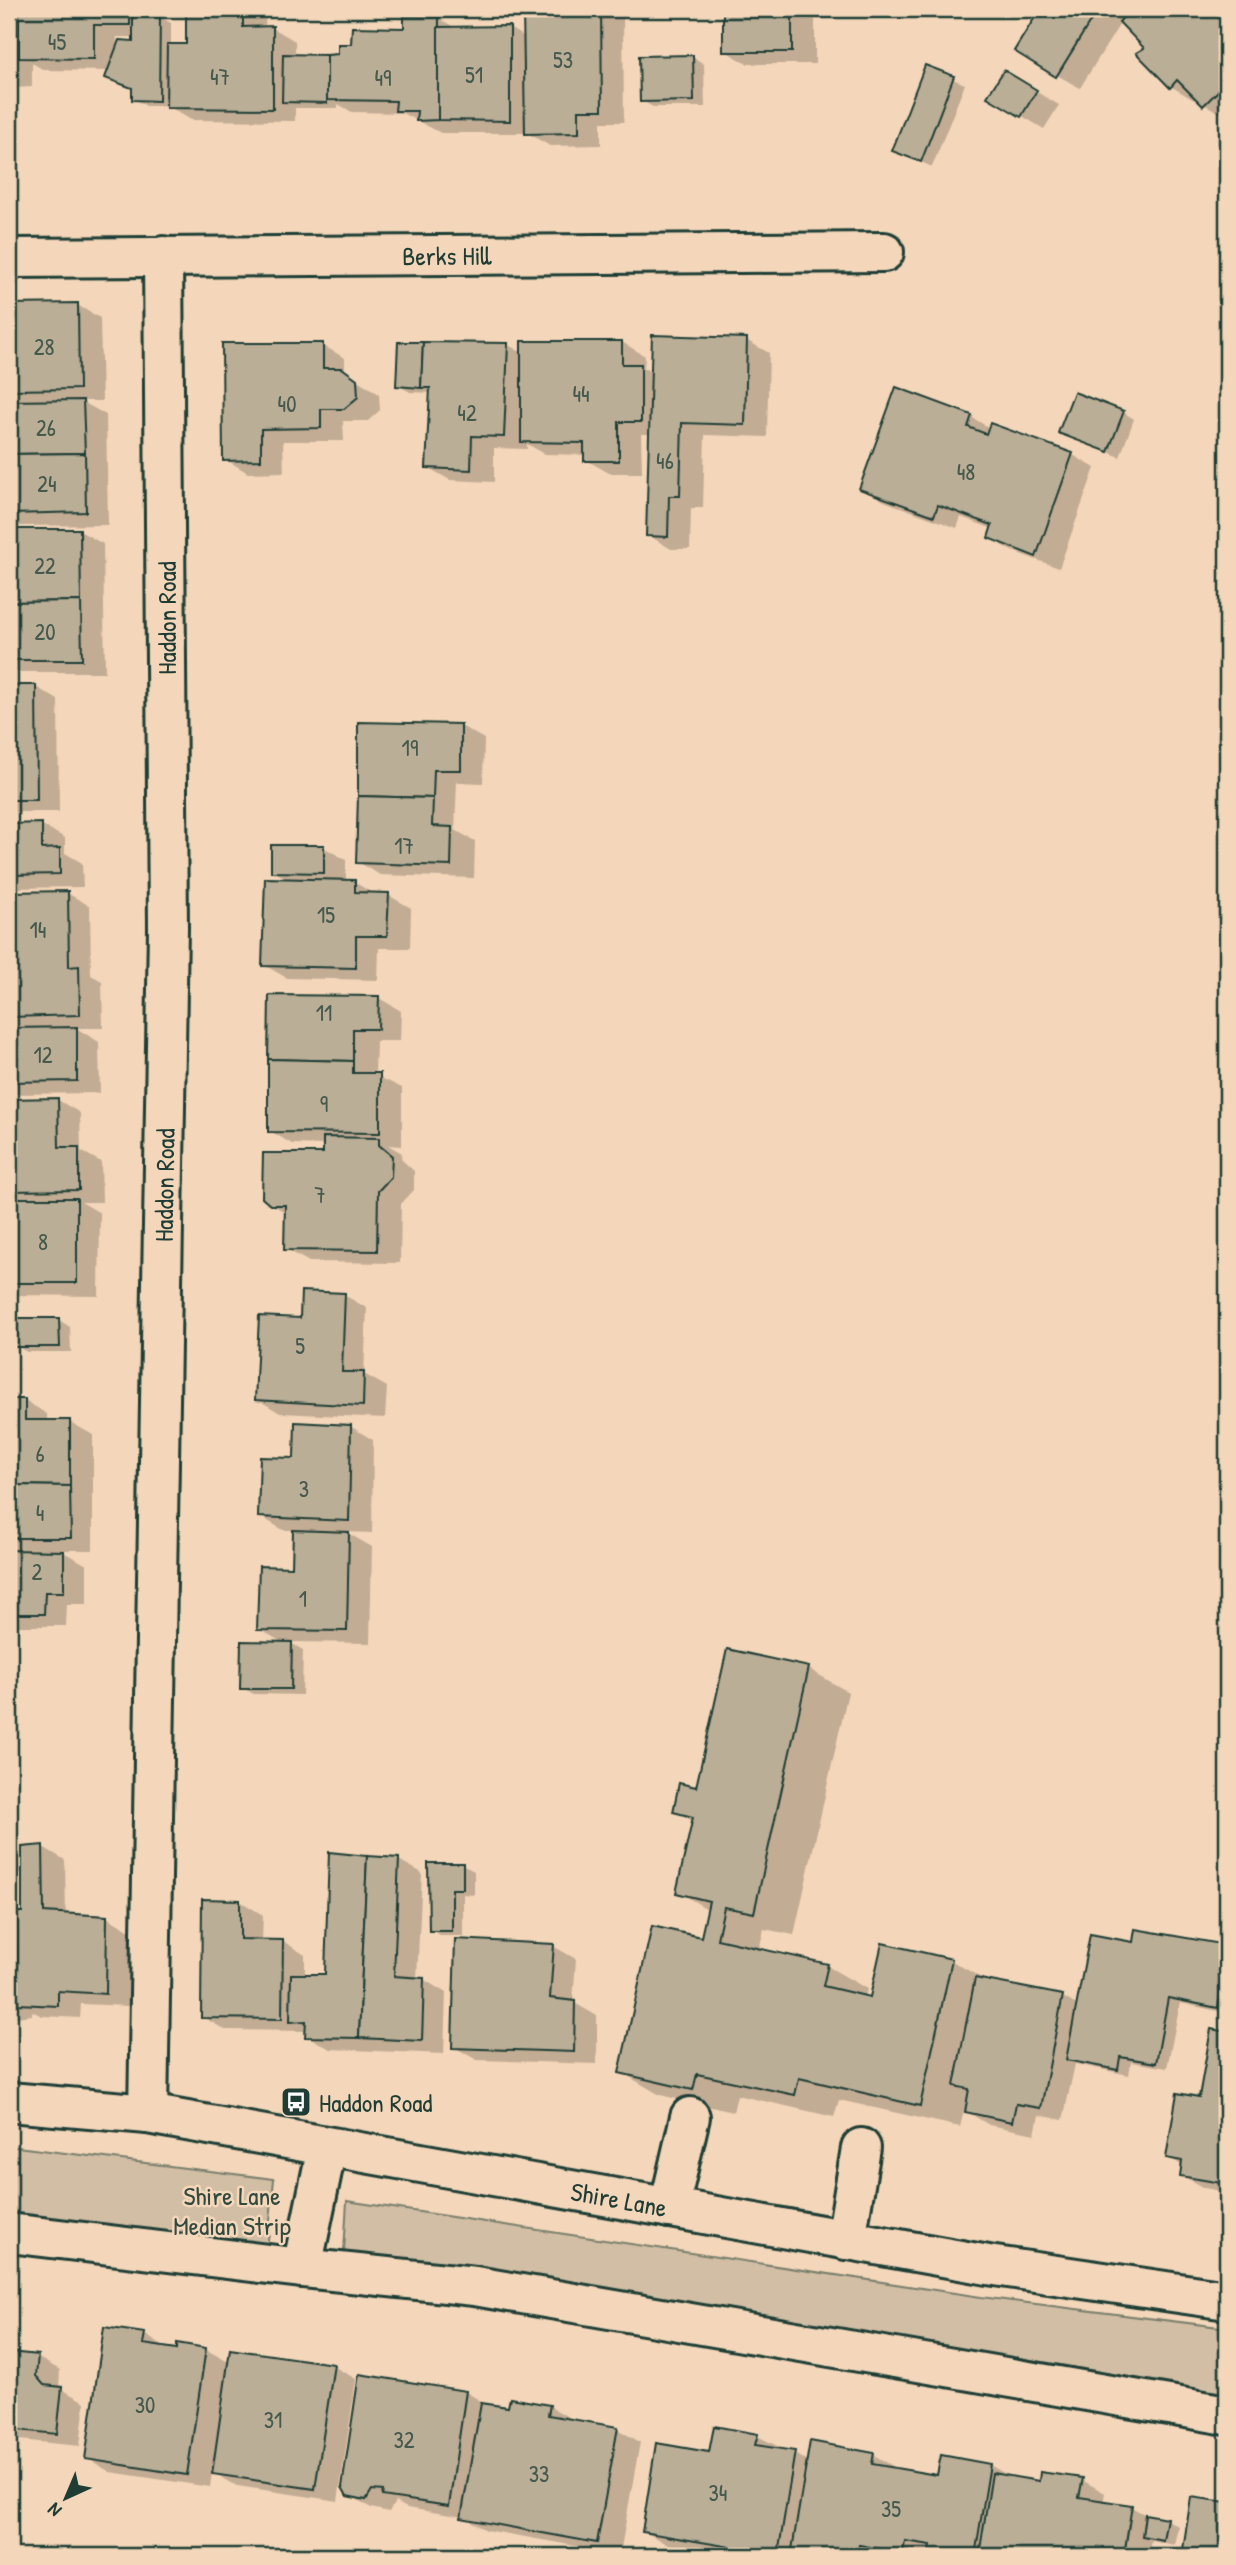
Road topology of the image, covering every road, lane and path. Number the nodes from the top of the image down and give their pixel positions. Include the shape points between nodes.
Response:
1 (884, 252) dead end
2 (163, 256) junction
3 (9, 258) edge
4 (9, 2102) edge
5 (148, 2114) junction
6 (690, 2117) dead end
7 (327, 2147) junction
8 (861, 2148) dead end
9 (669, 2208) junction
10 (9, 2233) edge
11 (846, 2240) junction
12 (302, 2268) junction
13 (1227, 2300) edge
14 (1227, 2415) edge

1 - 2 street, Berks Hill
2 - 3 street, Berks Hill
2 - 5 street, Haddon Road via 168,928
4 - 5 street, Shire Lane
5 - 7 street, Shire Lane
6 - 9 street
7 - 9 street, Shire Lane
7 - 12 street
8 - 11 street
9 - 11 street, Shire Lane
10 - 12 street
11 - 13 street, Shire Lane
12 - 14 street via 475,2286

